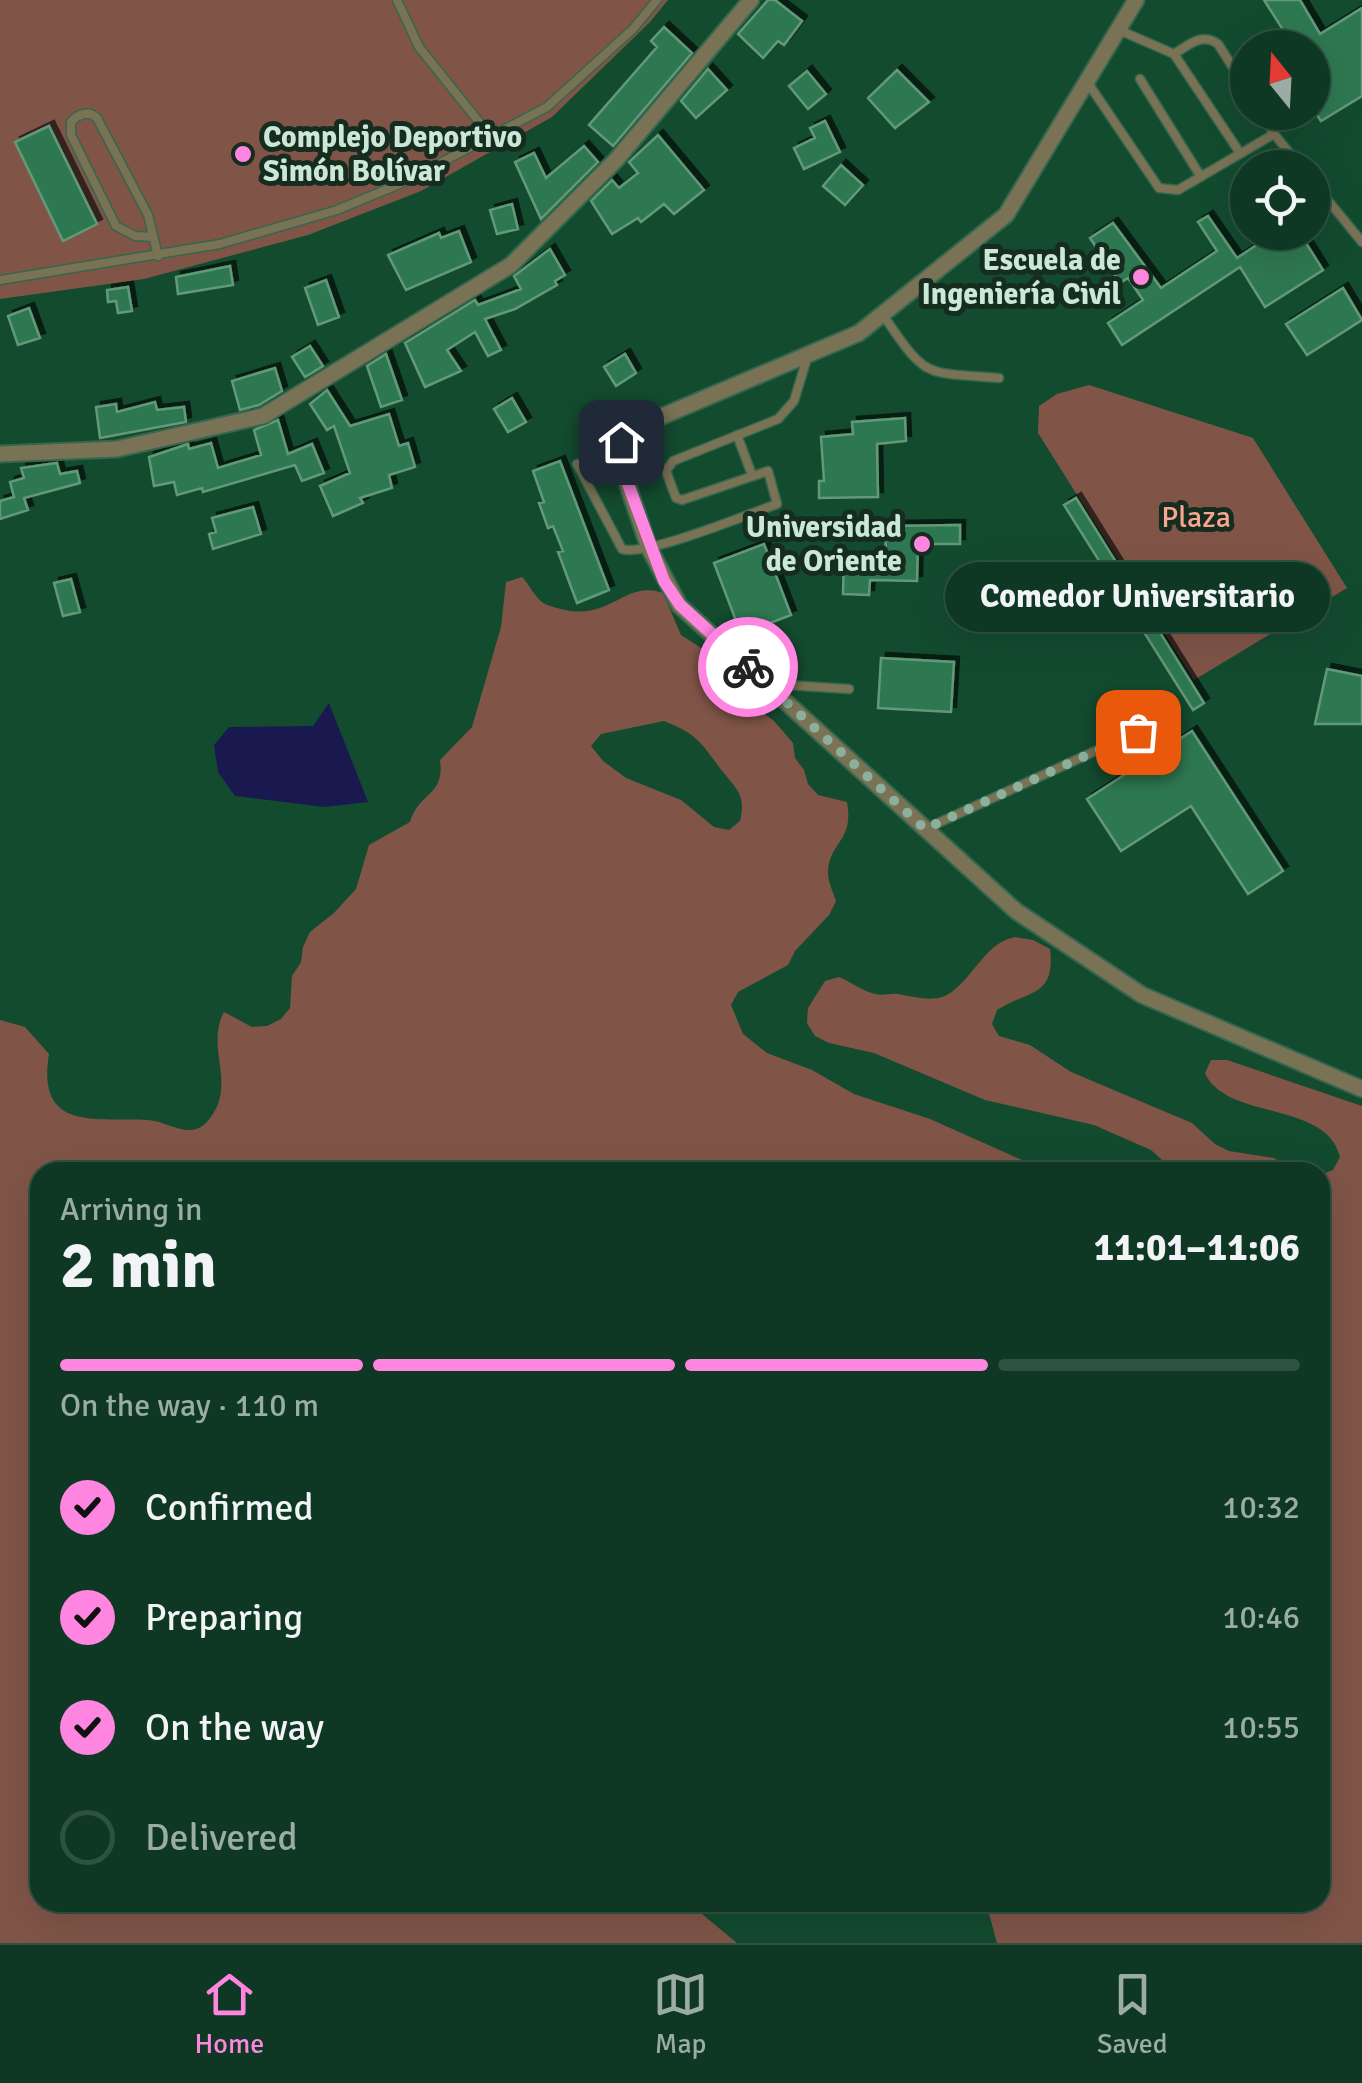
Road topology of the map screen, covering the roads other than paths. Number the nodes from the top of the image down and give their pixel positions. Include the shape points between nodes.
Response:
1 (397, 0) edge
2 (657, 0) edge
3 (750, 0) edge
4 (1136, 0) edge
5 (1119, 30) junction
6 (1174, 54) junction
7 (1230, 63) edge
8 (1140, 79) dead end
9 (1088, 83) junction
10 (1272, 130) edge
11 (1274, 134) junction
12 (491, 137) junction
13 (1238, 150) edge
14 (1245, 150) edge
15 (1287, 150) edge
16 (1230, 159) edge
17 (1201, 177) junction
18 (1330, 203) edge
19 (152, 237) junction
20 (1362, 242) edge
21 (158, 256) junction
22 (0, 280) edge
23 (883, 314) junction
24 (808, 356) junction
25 (999, 378) dead end
26 (738, 435) junction
27 (0, 454) edge
28 (577, 464) dead end
29 (752, 475) junction
30 (650, 548) junction
31 (766, 683) junction
32 (849, 689) dead end
33 (1138, 732) dead end
34 (925, 829) junction
35 (1362, 1089) edge

1 - 12 lane via 419,47
2 - 12 lane via 548,107
3 - 27 street via 616,160 511,265 263,416 117,449
4 - 5 street
5 - 6 lane
5 - 9 street
6 - 7 lane via 1211,39
6 - 13 lane
8 - 17 lane
9 - 17 lane via 1158,188 1178,190
9 - 23 street via 1006,215
10 - 11 lane
11 - 14 lane
11 - 15 lane
12 - 21 lane via 337,210
16 - 17 lane
18 - 20 lane
19 - 19 lane via 148,215 98,118 76,116 71,134 116,226
19 - 21 lane
21 - 22 lane
23 - 24 street via 860,334
23 - 25 lane via 925,370
24 - 26 lane via 787,412
24 - 30 street via 632,430 621,442 618,457
26 - 29 lane
26 - 29 lane via 673,461 666,471 682,500
28 - 30 lane via 622,548
29 - 30 lane via 770,473 778,504
30 - 31 street via 680,605
31 - 32 lane
31 - 34 street
33 - 34 lane
34 - 35 street via 1016,911 1142,994

